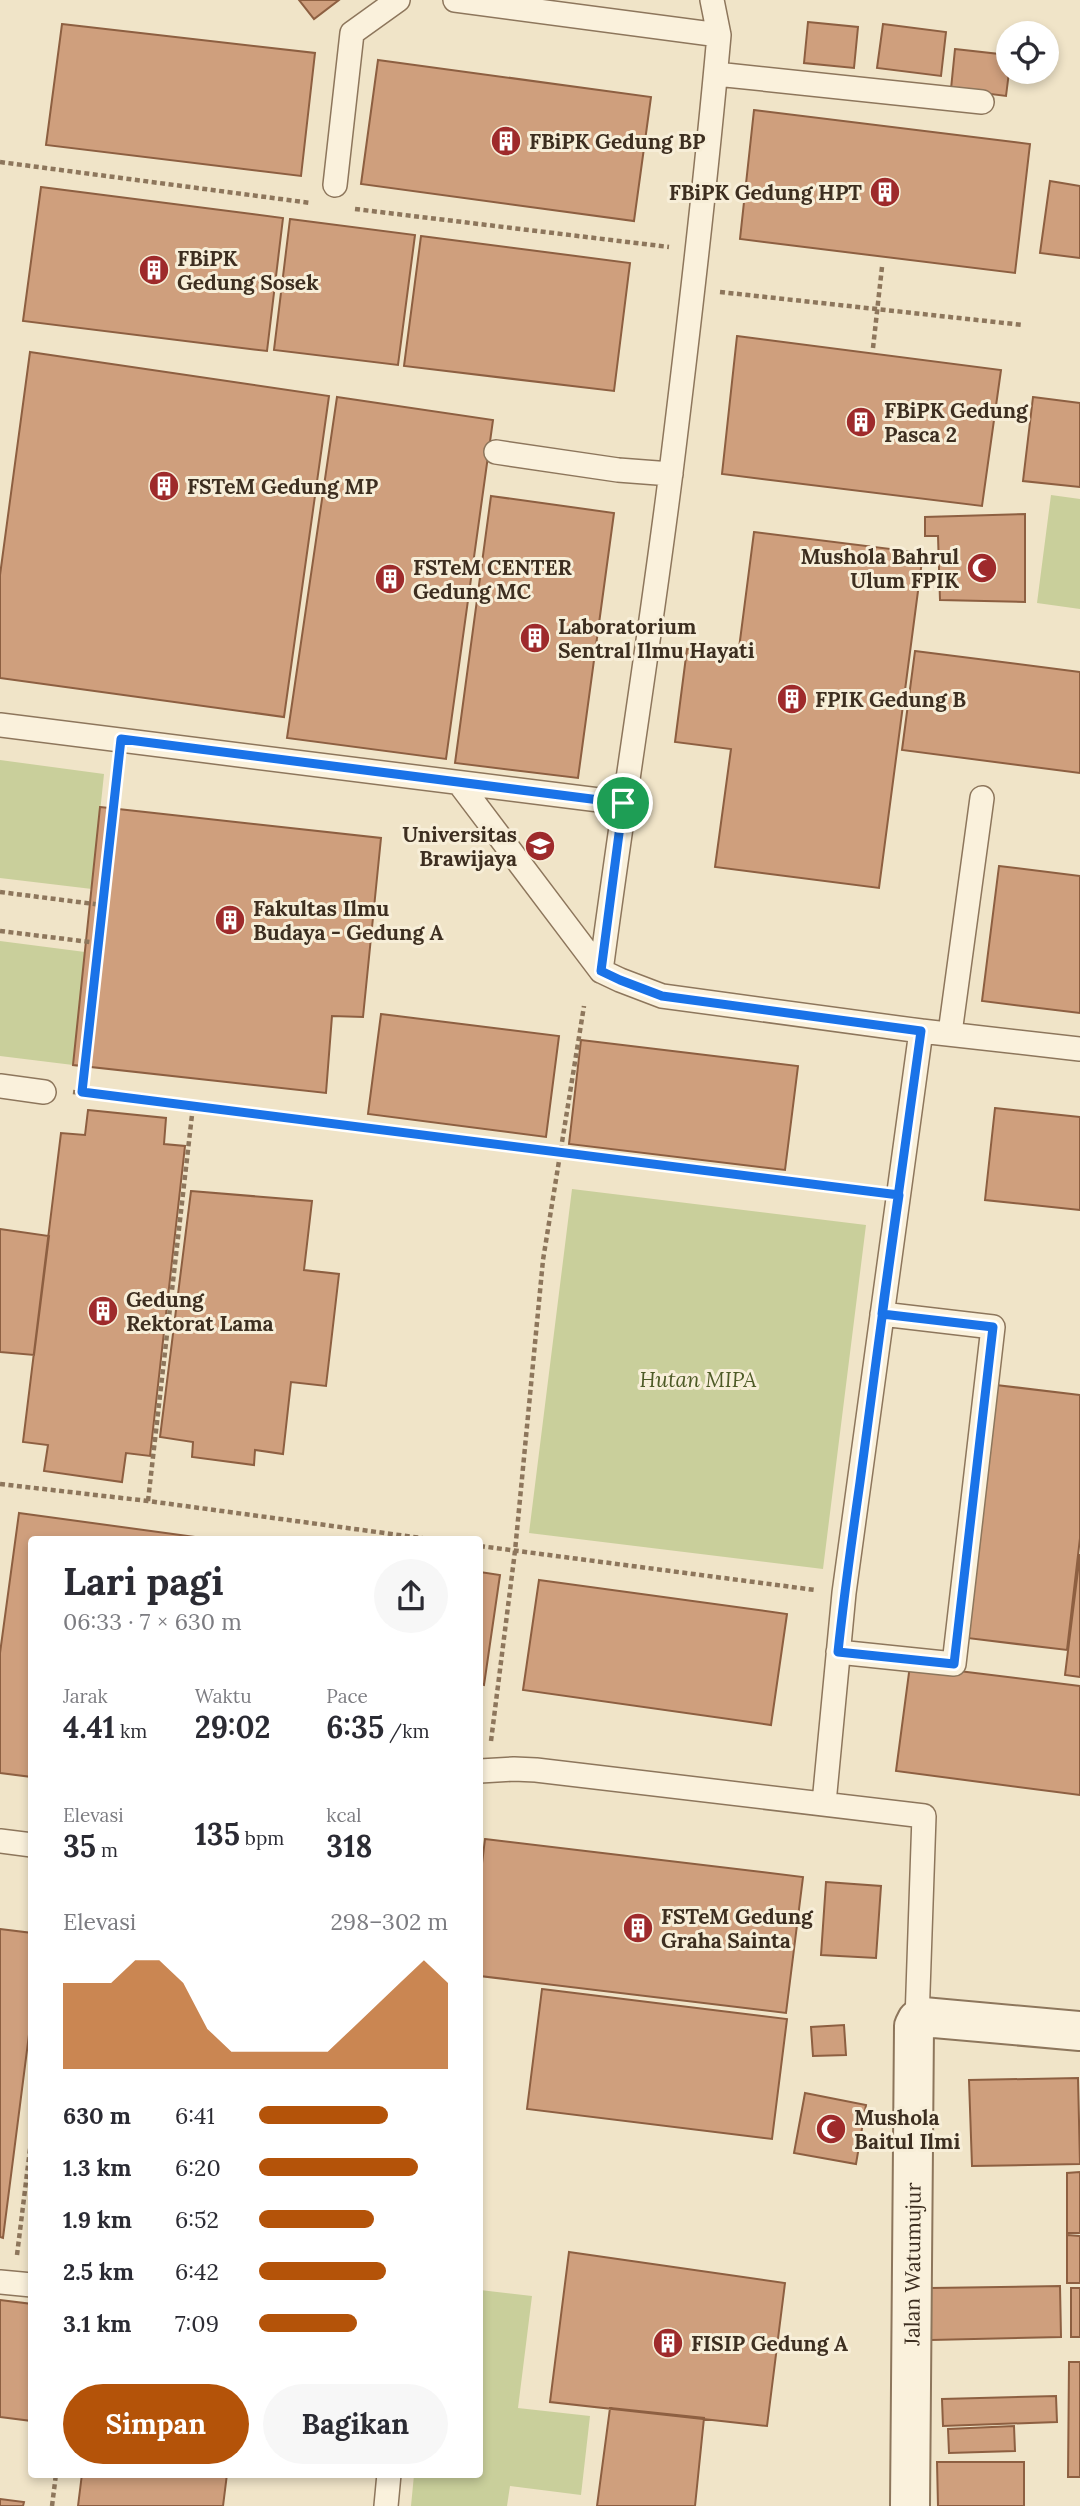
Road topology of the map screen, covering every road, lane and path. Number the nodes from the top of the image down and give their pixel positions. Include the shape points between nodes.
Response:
1 (398, 0) edge
2 (455, 0) edge
3 (712, 0) edge
4 (719, 35) junction
5 (716, 74) junction
6 (982, 102) dead end
7 (335, 185) dead end
8 (882, 267) dead end
9 (692, 289) junction
10 (877, 309) junction
11 (1023, 325) dead end
12 (873, 348) dead end
13 (496, 452) dead end
14 (671, 474) junction
15 (0, 725) edge
16 (121, 739) junction
17 (459, 783) junction
18 (982, 798) dead end
19 (623, 803) junction
20 (0, 892) edge
21 (102, 905) junction
22 (0, 931) edge
23 (98, 943) junction
24 (601, 971) junction
25 (584, 1006) dead end
26 (921, 1031) junction
27 (950, 1033) junction
28 (1080, 1049) edge
29 (0, 1086) edge
30 (44, 1092) dead end
31 (193, 1106) junction
32 (559, 1152) junction
33 (899, 1195) junction
34 (882, 1314) junction
35 (0, 1484) edge
36 (148, 1501) junction
37 (406, 1536) edge
38 (483, 1546) edge
39 (515, 1551) junction
40 (844, 1593) junction
41 (838, 1652) junction
42 (483, 1770) edge
43 (824, 1804) junction
44 (0, 1841) edge
45 (28, 1844) edge
46 (916, 2020) junction
47 (1080, 2031) edge
48 (28, 2168) edge
49 (15, 2283) edge
50 (56, 2478) edge
51 (389, 2478) edge
52 (52, 2506) edge
53 (386, 2506) edge
54 (910, 2506) edge

1 - 7 lane via 352,33
2 - 4 lane
3 - 4 lane
4 - 5 lane
5 - 6 lane
5 - 9 lane
8 - 10 path
9 - 10 path
9 - 14 lane
10 - 11 path
10 - 12 path
13 - 14 lane
14 - 19 lane
15 - 16 lane
16 - 17 lane
16 - 21 path
17 - 19 lane
17 - 24 lane
18 - 27 lane
19 - 24 lane
20 - 21 path
21 - 23 path
22 - 23 path
23 - 31 path via 82,1092
24 - 26 lane via 662,996
25 - 32 path
26 - 27 lane
26 - 33 lane
27 - 28 lane
29 - 30 lane
31 - 32 path
31 - 36 path
32 - 33 path
32 - 39 path via 543,1260
33 - 34 lane
34 - 40 lane
34 - 41 lane via 993,1327 954,1664
35 - 36 path
36 - 37 path
38 - 39 path
39 - 40 path
39 - 42 path
40 - 41 lane
41 - 43 lane
42 - 43 lane via 536,1770
43 - 46 lane via 924,1815
44 - 45 lane
46 - 47 street
46 - 54 street, Jalan Watumujur
48 - 49 path
50 - 52 path
51 - 53 lane

